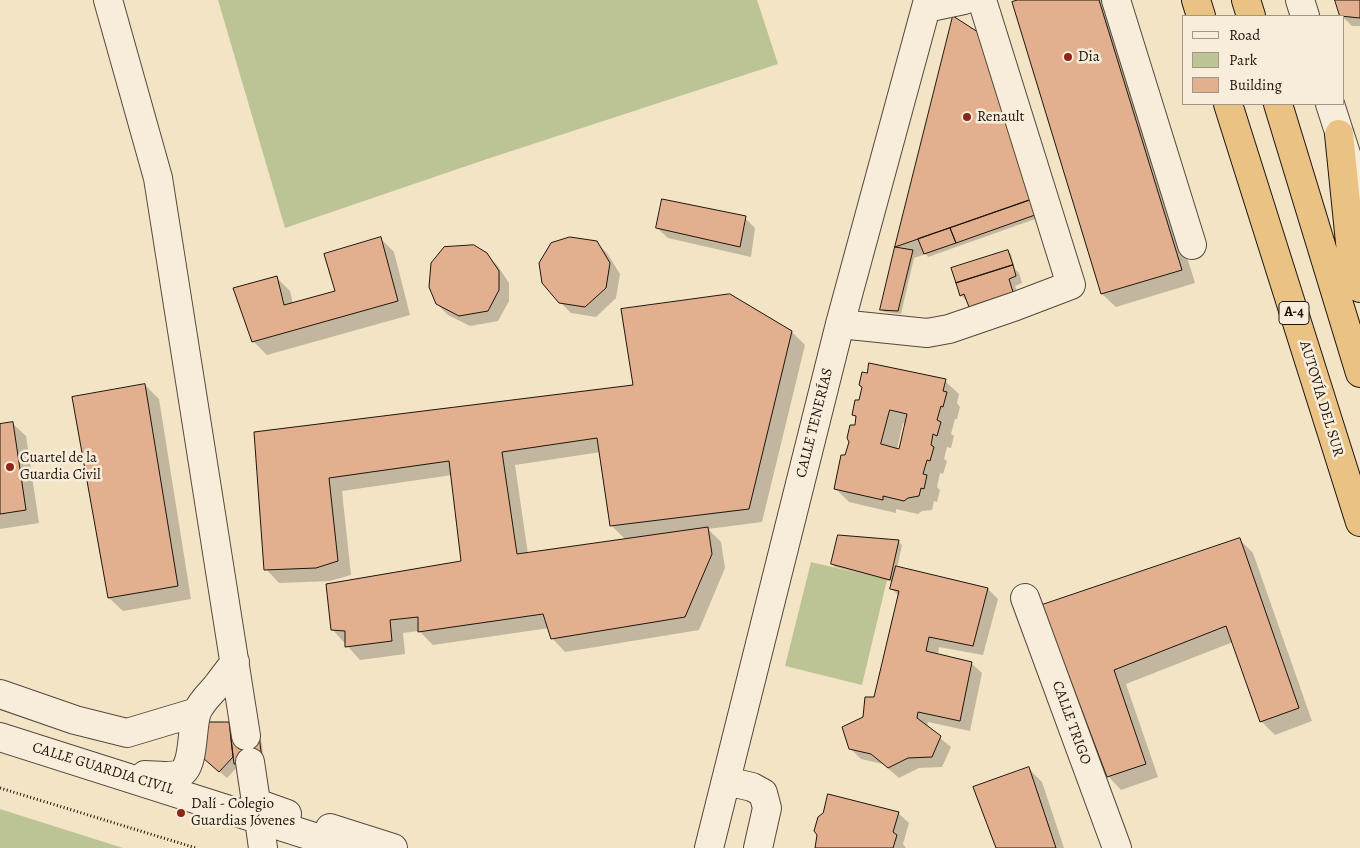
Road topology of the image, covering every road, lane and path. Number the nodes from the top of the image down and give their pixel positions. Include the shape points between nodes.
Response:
1 (108, 0) edge
2 (964, 0) edge
3 (982, 0) edge
4 (1116, 0) edge
5 (1196, 0) edge
6 (1246, 0) edge
7 (1300, 0) edge
8 (927, 4) edge
9 (1201, 15) edge
10 (1251, 15) edge
11 (1305, 15) edge
12 (1228, 105) edge
13 (1278, 105) edge
14 (1330, 105) edge
15 (1339, 134) junction
16 (1360, 198) edge
17 (1192, 245) dead end
18 (1360, 288) edge
19 (840, 324) junction
20 (1360, 373) edge
21 (1360, 522) edge
22 (1025, 598) dead end
23 (235, 662) junction
24 (0, 694) edge
25 (197, 712) junction
26 (0, 737) edge
27 (116, 773) junction
28 (726, 781) junction
29 (0, 788) edge
30 (259, 819) junction
31 (196, 848) edge
32 (263, 848) edge
33 (349, 848) edge
34 (393, 848) edge
35 (709, 848) edge
36 (758, 848) edge
37 (1117, 848) edge

1 - 23 street via 158,178
2 - 8 street
3 - 19 street via 1071,285 949,329 929,324
4 - 17 street
5 - 9 highway
6 - 10 highway
7 - 11 street
8 - 19 street, CALLE TENERÍAS
12 - 21 highway, AUTOVÍA DEL SUR / A-4
13 - 20 highway
14 - 15 street
15 - 16 street
15 - 18 highway via 1352,252
19 - 28 street, CALLE TENERÍAS
22 - 37 street, CALLE TRIGO
23 - 25 street
23 - 34 street via 256,802
24 - 25 street via 75,720 127,733
25 - 27 street via 188,767 180,774
26 - 27 street, CALLE GUARDIA CIVIL
27 - 30 street, CALLE GUARDIA CIVIL
28 - 35 street, CALLE TENERÍAS
28 - 36 street via 763,792 767,808
29 - 31 path
30 - 32 street
30 - 33 street, CALLE GUARDIA CIVIL

